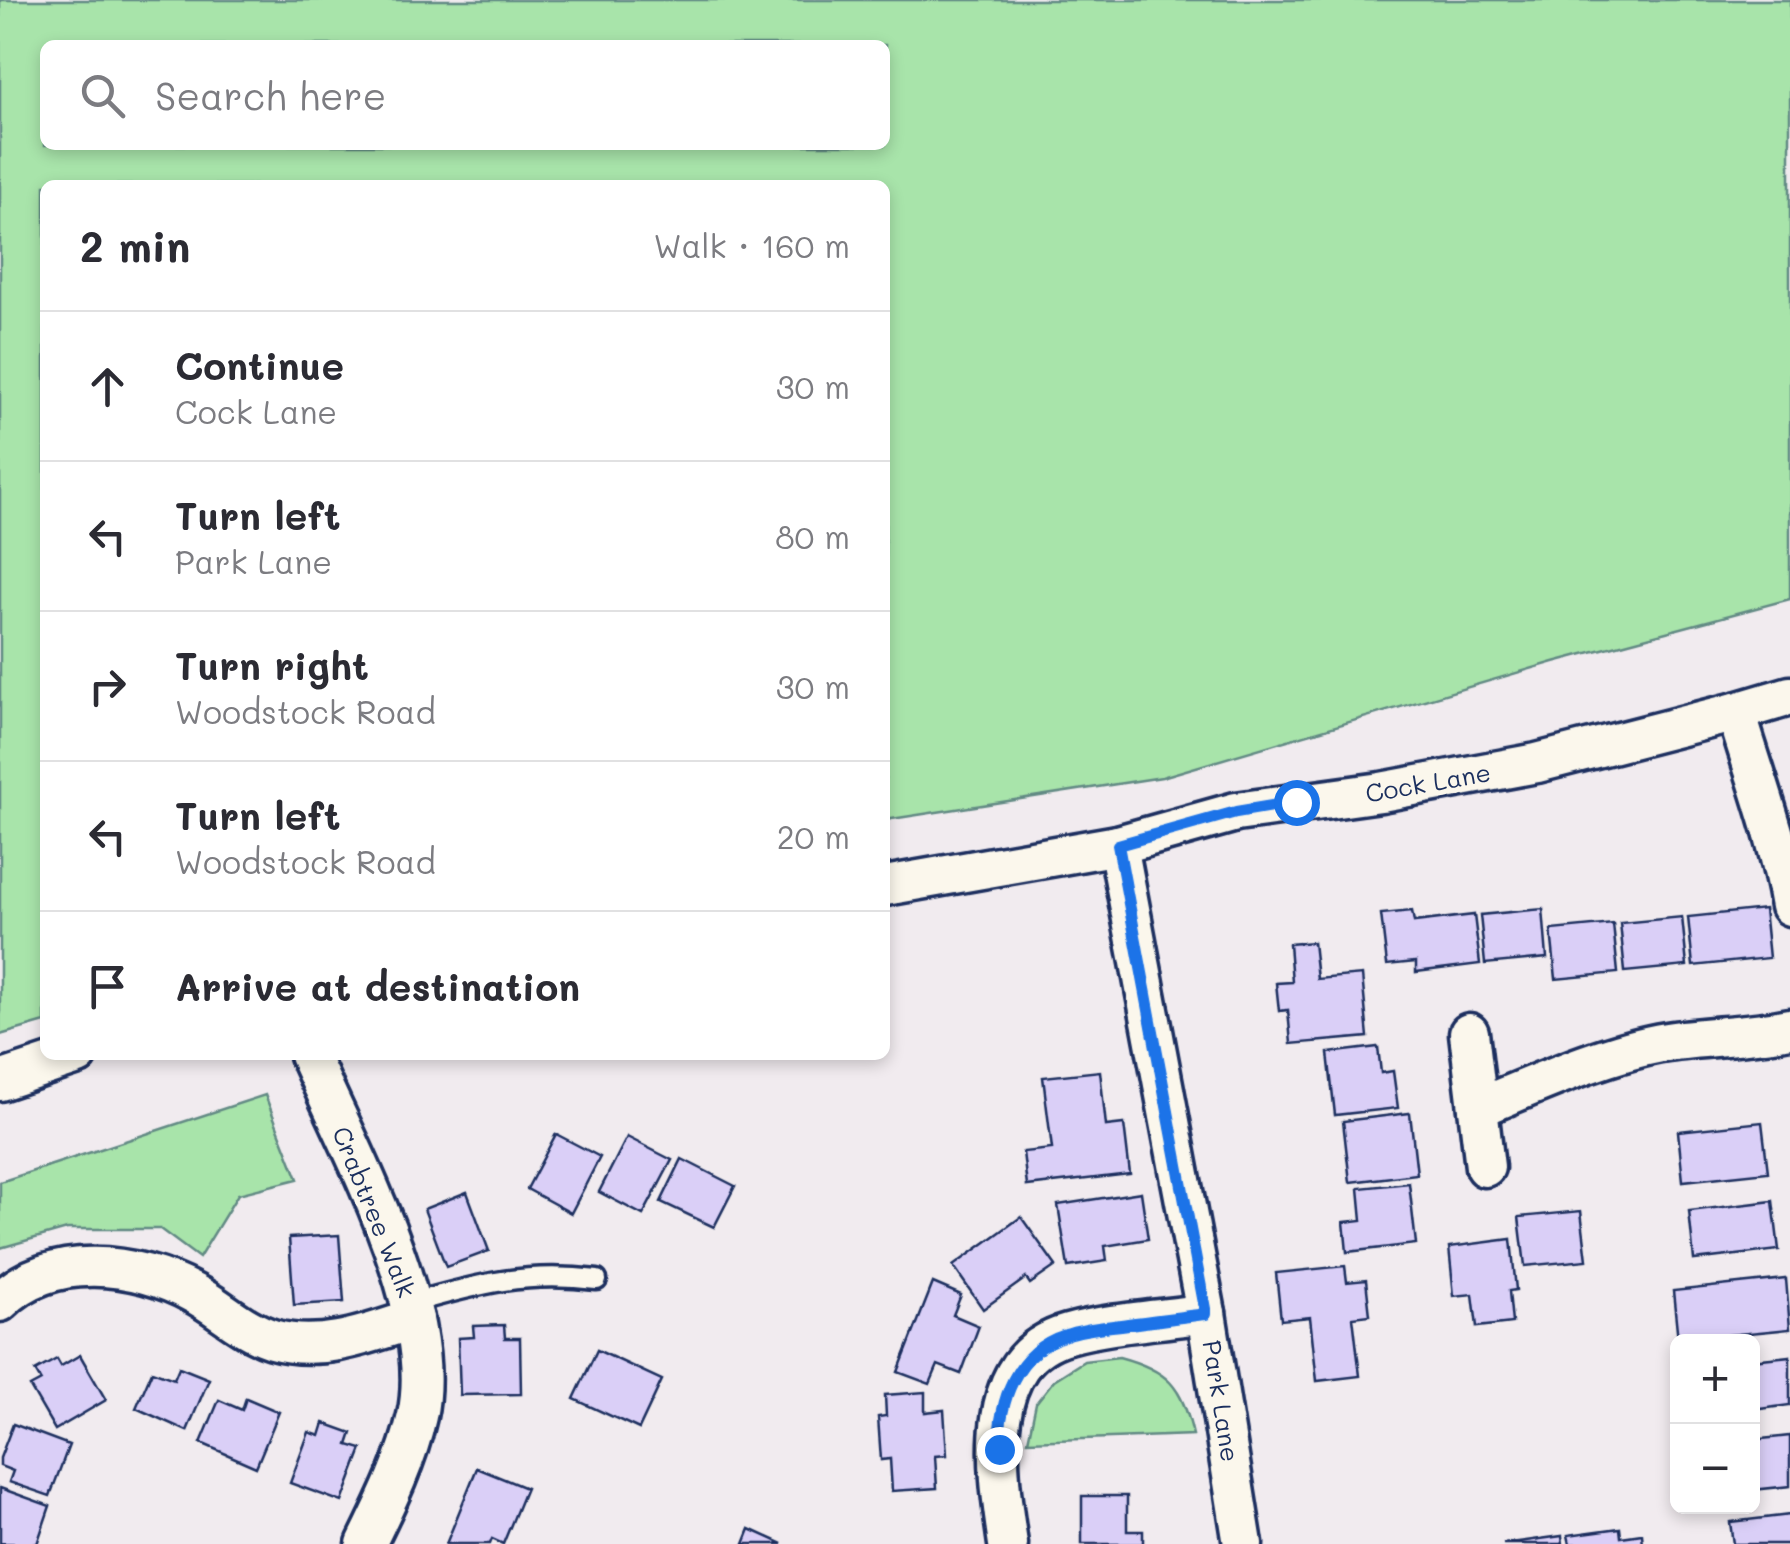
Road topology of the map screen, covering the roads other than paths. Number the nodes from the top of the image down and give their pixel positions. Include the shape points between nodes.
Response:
1 (1790, 696) edge
2 (1736, 712) junction
3 (1118, 845) junction
4 (890, 885) edge
5 (1790, 906) edge
6 (1790, 1028) edge
7 (1470, 1033) dead end
8 (63, 1060) edge
9 (311, 1060) edge
10 (0, 1081) edge
11 (1478, 1108) junction
12 (1485, 1167) dead end
13 (597, 1280) dead end
14 (0, 1302) edge
15 (412, 1311) junction
16 (1206, 1314) junction
17 (366, 1544) edge
18 (1008, 1544) edge
19 (1243, 1544) edge

1 - 2 street, Cock Lane
2 - 3 street, Cock Lane via 1537,763 1236,812
2 - 5 street via 1773,826
3 - 4 street, Cock Lane
3 - 16 street, Park Lane
6 - 11 street via 1664,1042
7 - 11 street
8 - 10 street
9 - 15 street, Crabtree Walk via 384,1226
11 - 12 street
13 - 15 lane via 498,1280
14 - 15 street via 59,1270 88,1267 160,1278 273,1339 346,1341
15 - 17 street, Crabtree Walk via 421,1368 418,1414
16 - 18 street via 1064,1335 1022,1364 999,1424
16 - 19 street, Park Lane

